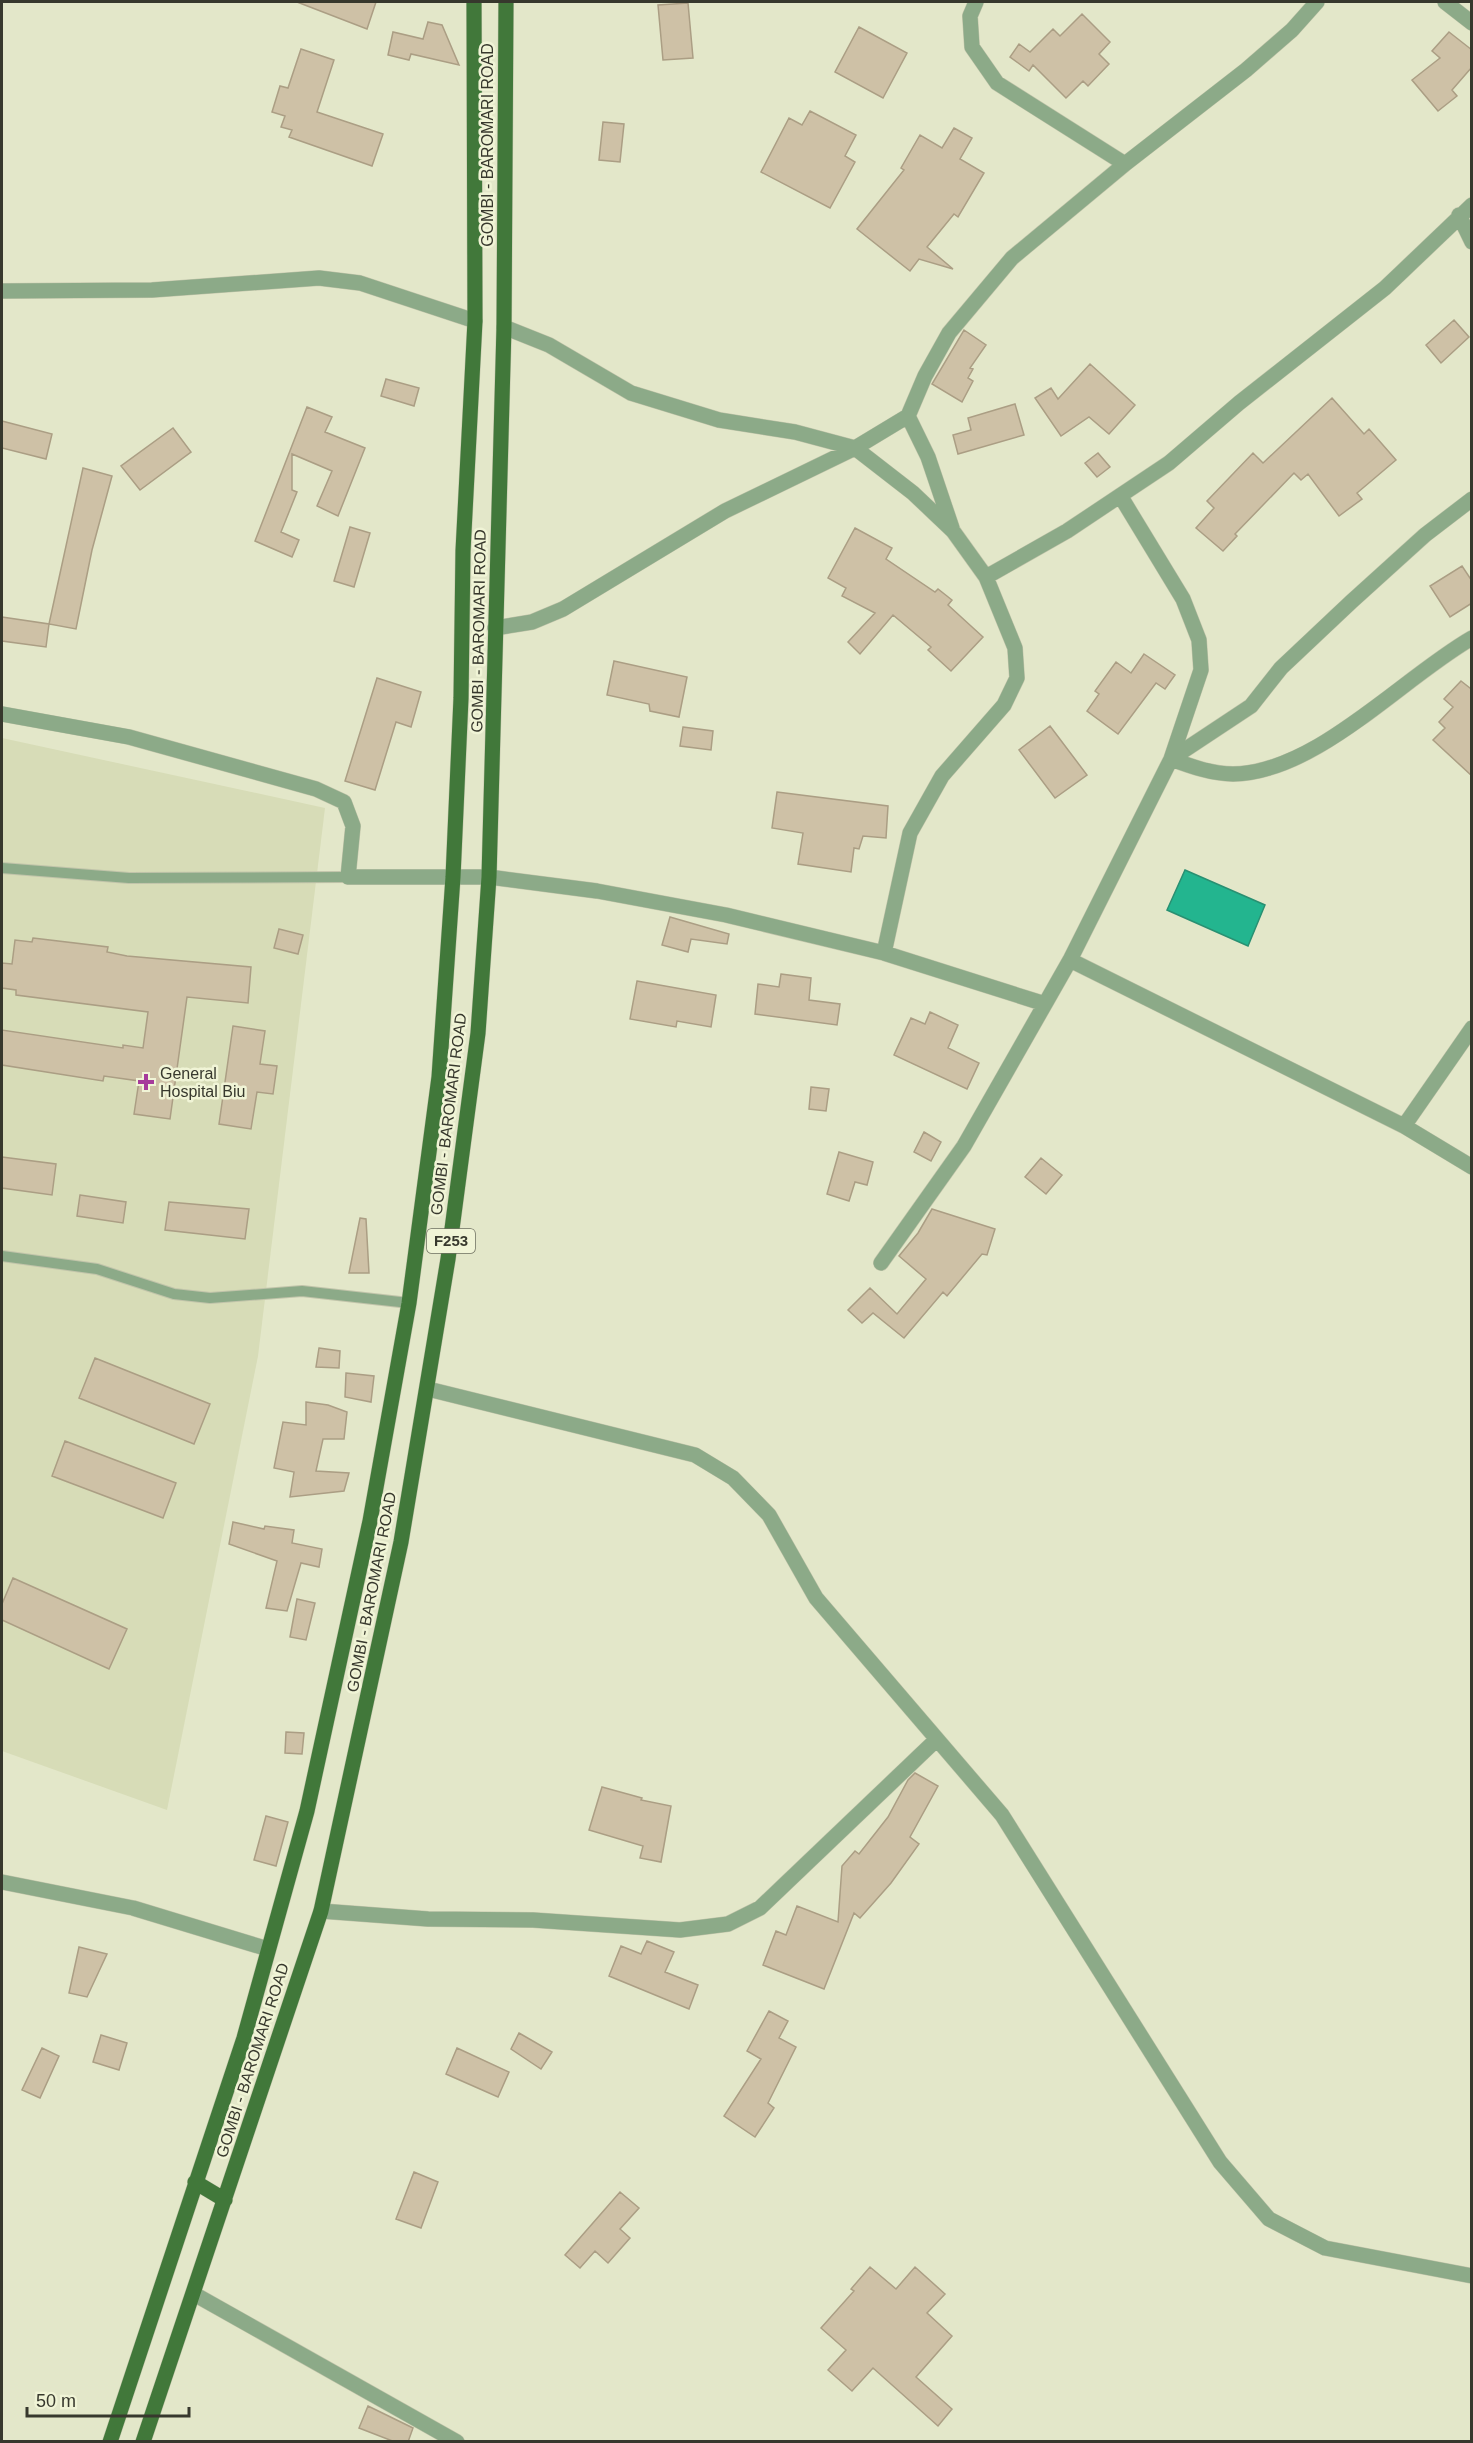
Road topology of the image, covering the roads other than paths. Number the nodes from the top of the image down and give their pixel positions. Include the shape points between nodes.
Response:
1 (474, 2) edge
2 (506, 2) edge
3 (976, 2) edge
4 (1317, 2) edge
5 (1445, 2) edge
6 (1472, 23) edge
7 (1125, 164) junction
8 (1472, 205) edge
9 (1459, 215) junction
10 (1472, 242) edge
11 (2, 291) edge
12 (475, 321) junction
13 (504, 327) junction
14 (908, 416) junction
15 (855, 448) junction
16 (1121, 497) junction
17 (1472, 499) edge
18 (953, 531) junction
19 (986, 577) junction
20 (495, 628) junction
21 (1472, 638) edge
22 (2, 714) edge
23 (1171, 759) junction
24 (2, 867) edge
25 (348, 877) junction
26 (453, 877) junction
27 (489, 877) junction
28 (884, 953) junction
29 (1070, 960) junction
30 (1045, 1004) junction
31 (1472, 1028) edge
32 (1404, 1126) junction
33 (1472, 1167) edge
34 (2, 1256) edge
35 (881, 1263) dead end
36 (409, 1303) junction
37 (428, 1389) junction
38 (936, 1740) junction
39 (2, 1882) edge
40 (321, 1911) junction
41 (268, 1949) junction
42 (195, 2182) junction
43 (225, 2200) junction
44 (1472, 2276) edge
45 (194, 2294) junction
46 (110, 2442) edge
47 (143, 2442) edge
48 (457, 2442) edge

1 - 12 main road, GOMBI - BAROMARI ROAD / F253
2 - 13 main road, GOMBI - BAROMARI ROAD / F253
3 - 7 street via 970,16 972,47 997,83
4 - 7 street via 1246,70
5 - 6 street
7 - 14 street via 1012,258 975,300 949,333
8 - 9 street
9 - 10 street
9 - 16 street via 1385,288
11 - 12 street via 152,290 319,278 360,283
12 - 26 main road, GOMBI - BAROMARI ROAD / F253
13 - 15 street via 549,345 631,393 718,420 795,432
13 - 20 main road, GOMBI - BAROMARI ROAD / F253
14 - 15 street
14 - 18 street via 928,457
15 - 18 street via 913,493
15 - 20 street via 725,511 563,609 532,622
16 - 19 street
16 - 23 street via 1182,598 1199,640 1201,670
17 - 23 street via 1425,535 1351,602 1281,668 1251,706
18 - 19 street
19 - 28 street via 1015,648 1017,678 1004,705 942,776 910,833
20 - 27 main road, GOMBI - BAROMARI ROAD / F253
21 - 23 street via 1338,735 1275,767 1233,774 1195,768
22 - 25 street via 129,737 316,789 344,802 353,826
23 - 29 street
24 - 25 lane via 129,878
25 - 26 street
26 - 27 street
26 - 36 main road, GOMBI - BAROMARI ROAD / F253 via 439,1077
27 - 28 street via 597,891 726,915
27 - 37 main road, GOMBI - BAROMARI ROAD / F253 via 478,1033
28 - 30 street
29 - 30 street
29 - 32 street
30 - 35 street via 964,1146
31 - 32 street
32 - 33 street
34 - 36 lane via 97,1269 174,1294 210,1298 302,1291
36 - 41 main road, GOMBI - BAROMARI ROAD / F253 via 370,1521 329,1712 307,1811
37 - 38 street via 695,1455 733,1478 769,1515 816,1598
37 - 40 main road, GOMBI - BAROMARI ROAD / F253 via 376,1665
38 - 40 street via 760,1908 728,1924 680,1930
38 - 44 street via 1002,1815 1220,2162 1269,2219 1325,2248
39 - 41 street via 133,1908
40 - 43 main road, GOMBI - BAROMARI ROAD / F253
41 - 42 main road, GOMBI - BAROMARI ROAD / F253 via 244,2038
42 - 43 main road
42 - 46 main road, GOMBI - BAROMARI ROAD / F253
43 - 45 main road, GOMBI - BAROMARI ROAD / F253
45 - 47 main road, GOMBI - BAROMARI ROAD / F253
45 - 48 street

